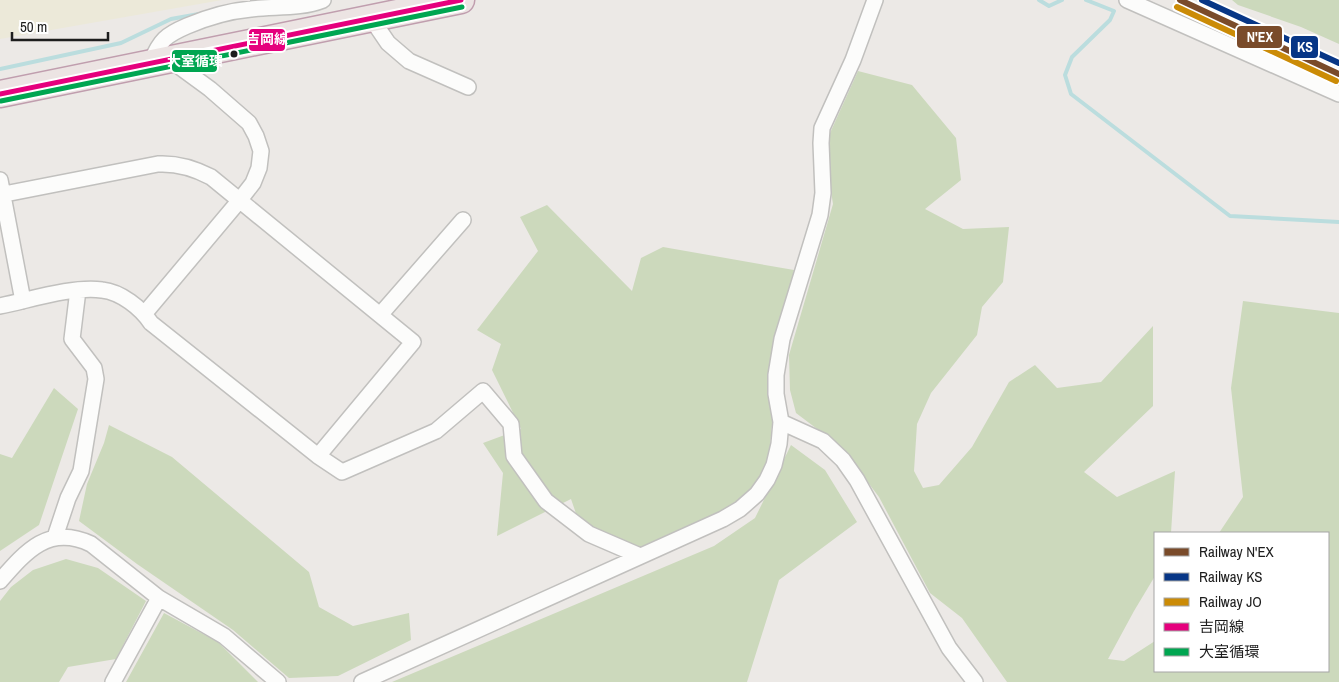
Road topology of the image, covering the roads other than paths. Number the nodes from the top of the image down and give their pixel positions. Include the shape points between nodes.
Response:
1 (323, 0) edge
2 (461, 0) edge
3 (875, 0) edge
4 (1127, 0) edge
5 (371, 18) junction
6 (160, 60) junction
7 (468, 87) dead end
8 (0, 94) edge
9 (1339, 94) edge
10 (1, 190) edge
11 (240, 201) junction
12 (463, 220) dead end
13 (78, 290) junction
14 (23, 301) junction
15 (0, 306) edge
16 (144, 313) junction
17 (380, 315) junction
18 (781, 422) junction
19 (318, 456) junction
20 (55, 537) junction
21 (640, 556) junction
22 (0, 581) edge
23 (159, 598) junction
24 (112, 682) edge
25 (278, 682) edge
26 (362, 682) edge
27 (975, 682) edge

1 - 6 street via 304,5 249,9 203,19 164,38 158,46
2 - 5 highway
3 - 18 street via 853,60 822,128 820,215 788,314 776,376
4 - 9 street
5 - 6 highway
5 - 7 street via 388,43 409,60
6 - 8 highway
6 - 11 street via 210,89 249,123 261,151 253,183
10 - 11 street via 168,163 200,171
10 - 14 street
11 - 16 street
11 - 17 street
12 - 17 street
13 - 14 street
13 - 16 street via 103,290 117,294
13 - 20 street via 72,339 94,368 96,379 81,471
14 - 15 street
16 - 19 street via 151,323
17 - 19 street via 413,342
18 - 21 street via 774,465 757,494 722,519
18 - 27 street via 823,442 843,460 949,648
19 - 21 street via 342,472 436,431 483,392 511,424 514,456 546,501 589,534
20 - 22 street via 21,556
20 - 23 street via 78,538 91,544
21 - 26 street
23 - 24 street
23 - 25 street via 224,636

